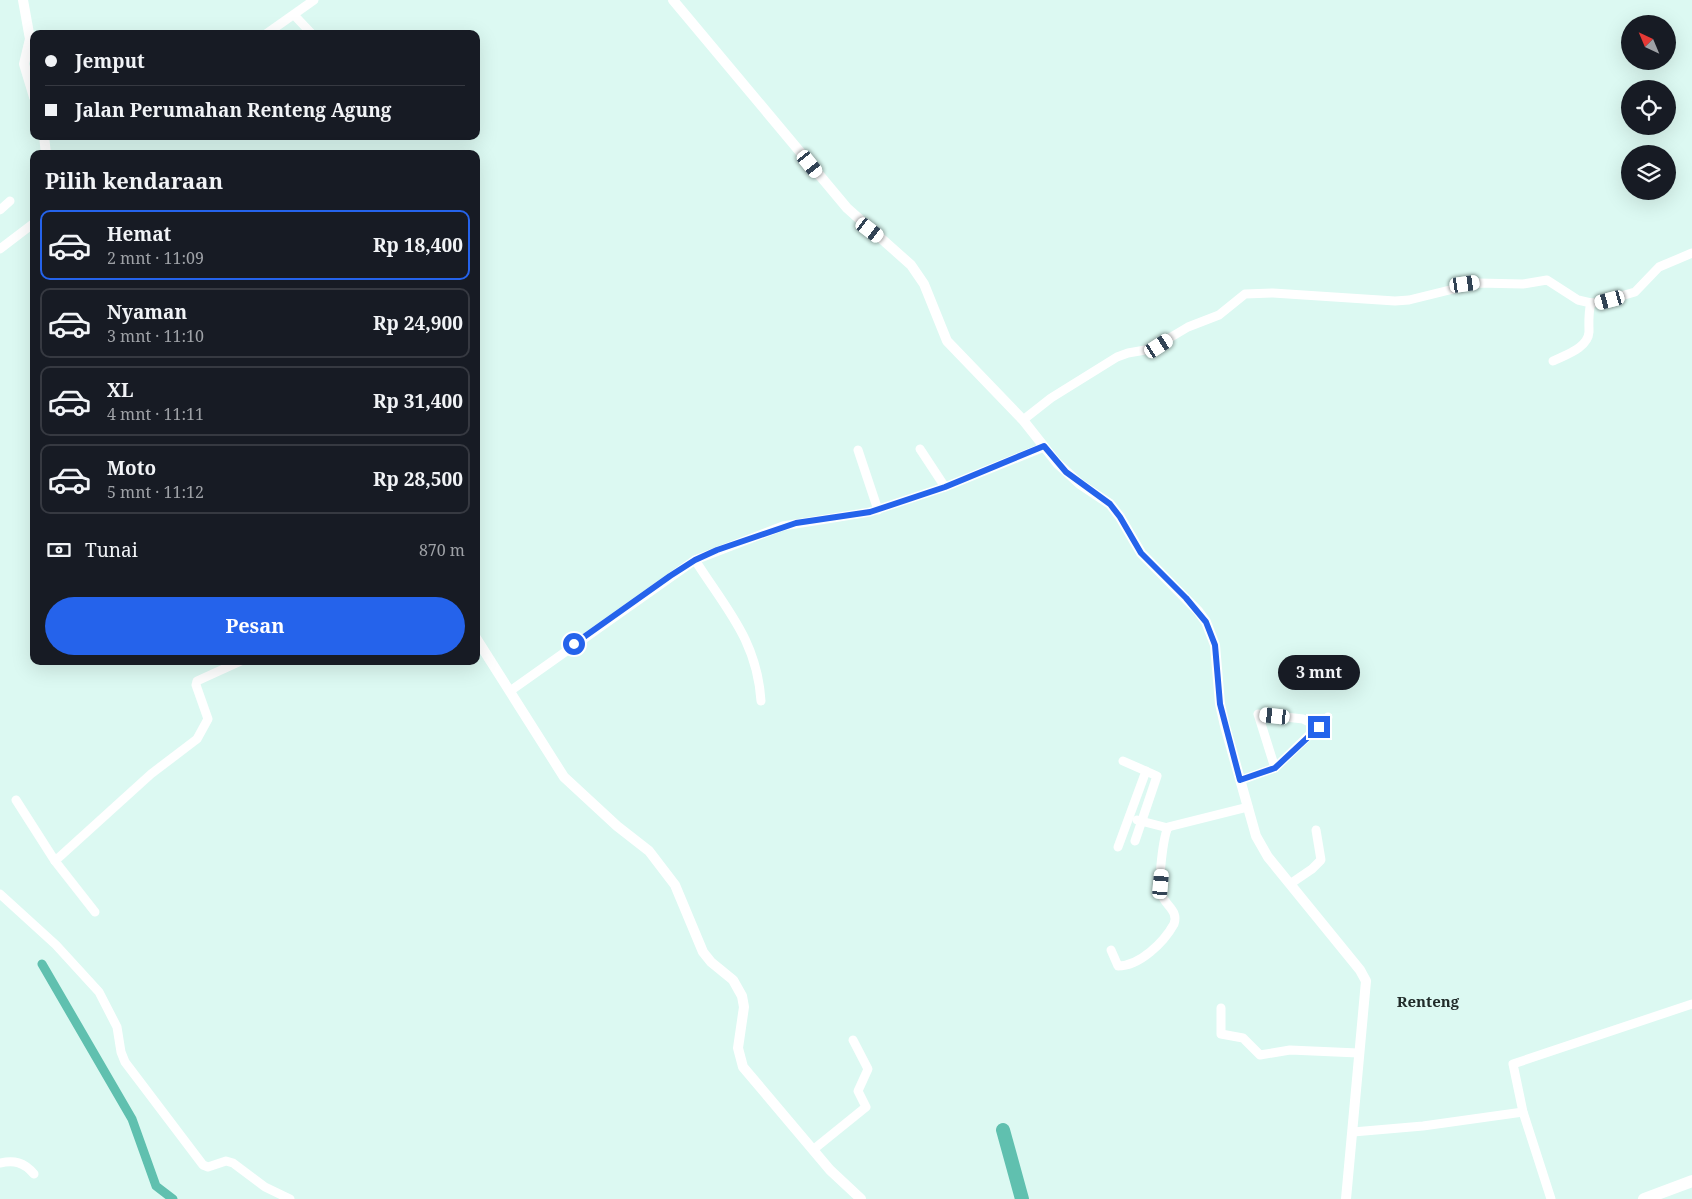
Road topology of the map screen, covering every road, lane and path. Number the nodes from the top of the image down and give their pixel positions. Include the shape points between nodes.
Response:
1 (23, 0) edge
2 (314, 0) edge
3 (672, 0) edge
4 (295, 16) junction
5 (272, 30) edge
6 (308, 30) edge
7 (30, 39) edge
8 (30, 39) edge
9 (30, 83) edge
10 (10, 201) dead end
11 (0, 210) edge
12 (30, 226) edge
13 (0, 249) edge
14 (1692, 253) edge
15 (1591, 303) junction
16 (1553, 361) dead end
17 (1023, 420) junction
18 (1044, 446) junction
19 (920, 449) dead end
20 (858, 450) dead end
21 (945, 487) junction
22 (878, 510) junction
23 (695, 560) junction
24 (480, 644) edge
25 (232, 665) edge
26 (510, 691) junction
27 (761, 701) dead end
28 (1328, 717) dead end
29 (1319, 727) junction
30 (1123, 761) dead end
31 (1275, 768) junction
32 (1146, 772) junction
33 (1240, 780) junction
34 (16, 800) dead end
35 (1248, 807) junction
36 (1129, 818) junction
37 (1141, 822) junction
38 (1168, 828) junction
39 (1316, 830) dead end
40 (1135, 841) dead end
41 (1118, 847) dead end
42 (55, 861) junction
43 (1290, 884) junction
44 (0, 894) edge
45 (95, 912) dead end
46 (1110, 950) dead end
47 (1692, 1004) edge
48 (1221, 1008) dead end
49 (853, 1040) dead end
50 (1358, 1053) junction
51 (1523, 1112) junction
52 (1353, 1132) junction
53 (814, 1149) junction
54 (0, 1163) edge
55 (34, 1174) dead end
56 (1692, 1181) edge
57 (290, 1199) edge
58 (861, 1199) edge
59 (1346, 1199) edge
60 (1550, 1199) edge
61 (1644, 1199) edge

1 - 8 street
2 - 4 street
3 - 17 street via 847,208 911,265 924,284 947,341
4 - 5 street
4 - 6 street
7 - 9 street via 24,64
10 - 11 street
12 - 13 street
14 - 15 street via 1654,270 1635,292
15 - 16 street via 1585,342
15 - 17 street via 1578,300 1547,280 1523,284 1471,283 1395,301 1245,294 1220,315 1188,327 1151,349 1117,357 1050,398
17 - 18 street
18 - 21 street
18 - 33 street via 1066,472 1110,504 1141,553 1206,622 1215,645 1220,704
19 - 21 street
20 - 22 street
21 - 22 street
22 - 23 street via 783,526
23 - 26 street
23 - 27 street via 743,632 759,673
24 - 26 street
25 - 42 street via 197,681 208,719 197,739 133,789
26 - 53 street via 564,777 649,851 675,885 703,952 733,980 742,996 744,1007 738,1048 743,1067
28 - 29 street
29 - 31 street
29 - 31 street via 1303,719 1258,714
30 - 32 street
31 - 33 street
32 - 36 street
32 - 37 street via 1157,776
33 - 35 street
34 - 42 street
35 - 38 street
35 - 43 street via 1262,846
36 - 37 street
36 - 41 street
37 - 38 street
37 - 40 street
38 - 46 street via 1160,888 1173,911 1174,924 1162,940 1137,962 1118,966
39 - 43 street via 1320,860
42 - 45 street
43 - 50 street via 1365,978
44 - 57 street via 53,941 77,971 95,987 117,1027 125,1062 203,1165 233,1163 265,1187
47 - 51 street via 1514,1064
48 - 50 street via 1222,1034 1243,1038 1260,1055 1290,1050
49 - 53 street via 868,1069 858,1091 866,1106
50 - 52 street
51 - 52 street
51 - 60 street
52 - 59 street
53 - 58 street via 830,1170
54 - 55 street via 12,1160 27,1166
56 - 61 main road

